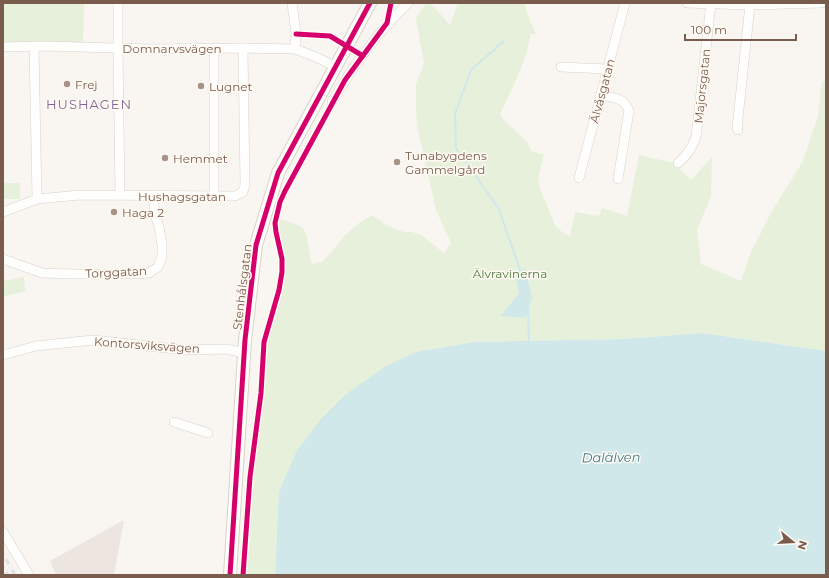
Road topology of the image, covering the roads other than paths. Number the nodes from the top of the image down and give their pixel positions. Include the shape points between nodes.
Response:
1 (118, 3) edge
2 (292, 3) edge
3 (370, 3) edge
4 (408, 3) edge
5 (625, 3) edge
6 (687, 3) edge
7 (822, 3) edge
8 (711, 4) edge
9 (750, 5) junction
10 (34, 46) junction
11 (3, 47) edge
12 (214, 48) junction
13 (244, 48) junction
14 (118, 49) junction
15 (295, 49) junction
16 (336, 67) junction
17 (561, 67) dead end
18 (607, 69) junction
19 (601, 95) junction
20 (332, 102) dead end
21 (738, 130) dead end
22 (678, 164) dead end
23 (579, 178) dead end
24 (618, 180) dead end
25 (120, 196) junction
26 (153, 196) junction
27 (214, 196) junction
28 (37, 199) junction
29 (3, 212) edge
30 (3, 259) edge
31 (245, 352) junction
32 (3, 355) edge
33 (174, 422) dead end
34 (208, 433) dead end
35 (3, 532) edge
36 (29, 575) edge
37 (230, 575) edge

1 - 14 street
2 - 15 street
3 - 16 street, Stenhålsgatan
4 - 20 street via 387,24 345,80
5 - 18 street, Älvåsgatan
6 - 8 street
7 - 9 street
8 - 9 street
8 - 22 street, Majorsgatan via 696,137 691,149
9 - 21 street
10 - 11 street, Domnarvsvägen
10 - 14 street, Domnarvsvägen
10 - 28 street
12 - 13 street, Domnarvsvägen
12 - 14 street, Domnarvsvägen
12 - 27 street
13 - 15 street, Domnarvsvägen
13 - 27 street, Hushagsgatan via 246,185 243,192 235,196
14 - 25 street
15 - 16 street, Domnarvsvägen
16 - 31 street, Stenhålsgatan via 278,174 256,245
17 - 18 street
18 - 19 street, Älvåsgatan
19 - 23 street, Älvåsgatan
19 - 24 street via 621,100 627,104 629,111
25 - 26 street, Hushagsgatan
25 - 28 street, Hushagsgatan via 80,195
26 - 27 street, Hushagsgatan
26 - 30 street, Torggatan via 162,257 158,267 149,272 42,273
28 - 29 street, Hushagsgatan
31 - 32 street, Kontorsviksvägen via 226,349 185,350 93,340 36,346
31 - 37 street, Stenhålsgatan
33 - 34 street
35 - 36 street

